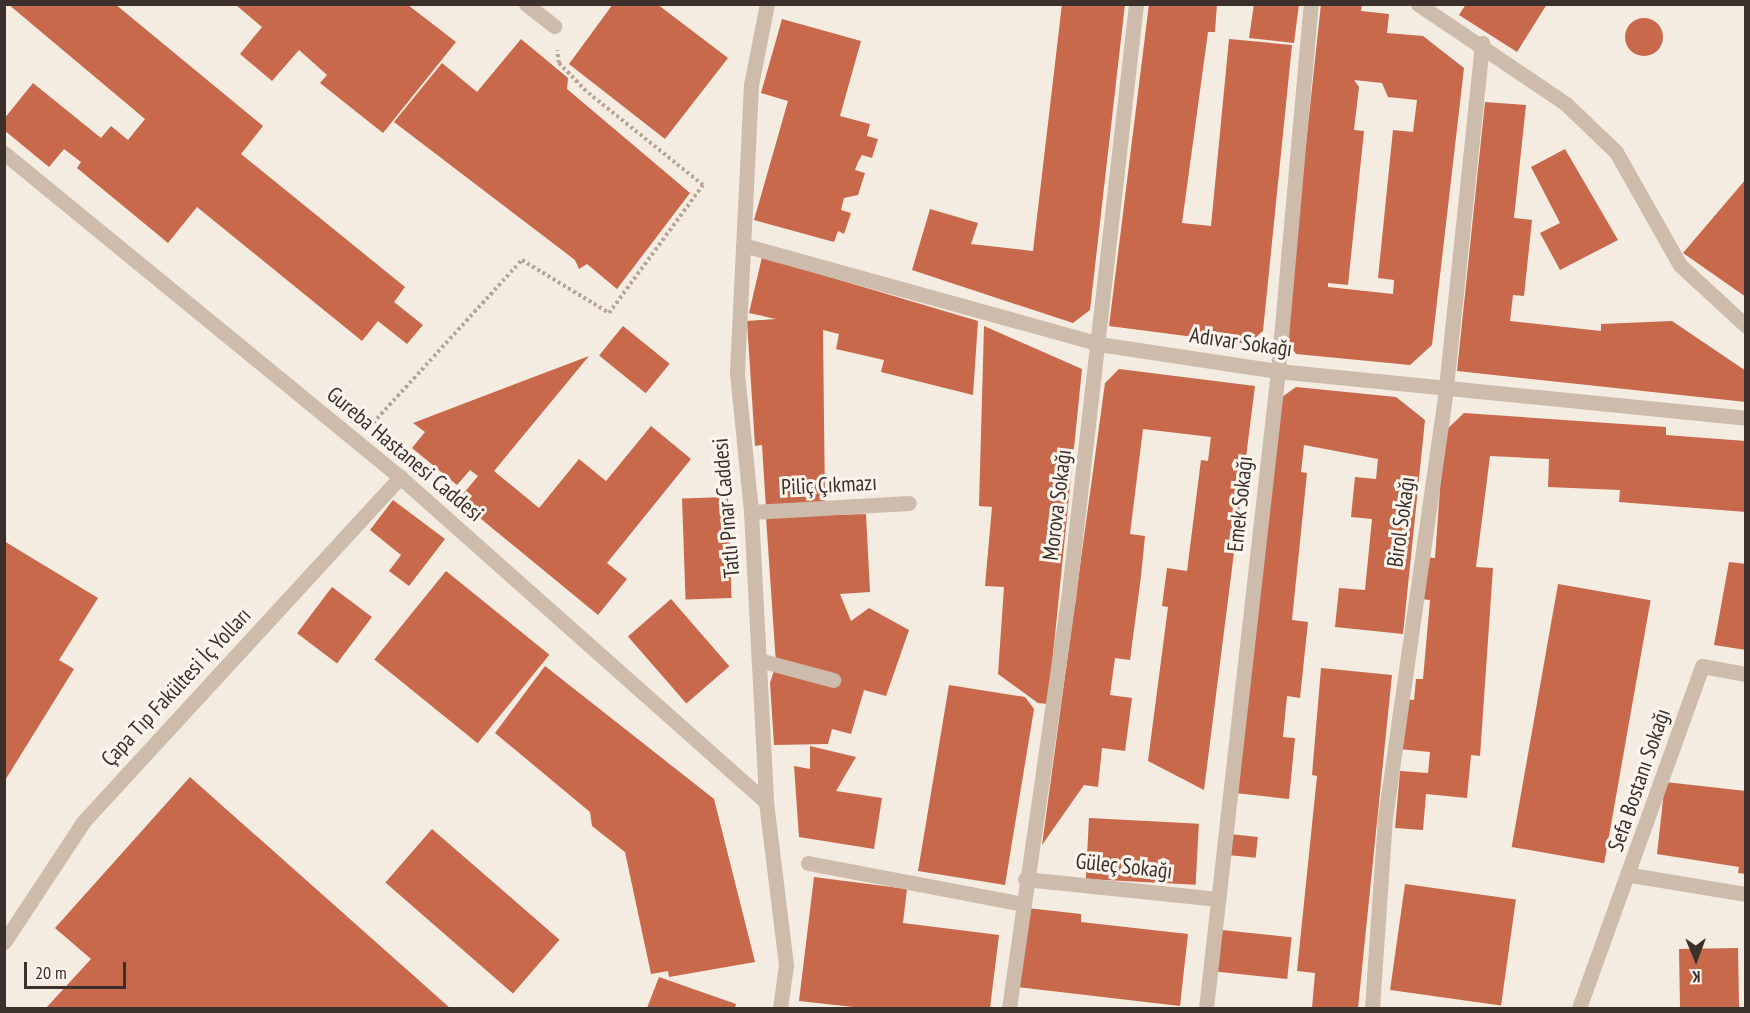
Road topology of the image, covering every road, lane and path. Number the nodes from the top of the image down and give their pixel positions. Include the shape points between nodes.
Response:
1 (526, 4) edge
2 (767, 4) edge
3 (1136, 4) edge
4 (1311, 4) edge
5 (1418, 4) edge
6 (554, 26) joint
7 (1482, 43) junction
8 (4, 153) edge
9 (743, 245) junction
10 (1746, 326) edge
11 (1099, 344) junction
12 (1278, 370) junction
13 (1446, 387) junction
14 (1746, 418) edge
15 (357, 441) junction
16 (400, 477) junction
17 (909, 503) dead end
18 (751, 512) junction
19 (759, 660) junction
20 (1746, 674) edge
21 (833, 680) dead end
22 (766, 802) junction
23 (808, 863) dead end
24 (1630, 874) junction
25 (1025, 879) junction
26 (1746, 894) edge
27 (1218, 899) junction
28 (1022, 904) junction
29 (4, 942) edge
30 (780, 1008) edge
31 (1009, 1008) edge
32 (1206, 1008) edge
33 (1372, 1008) edge
34 (1579, 1008) edge

1 - 6 street
2 - 9 street, Tatlı Pınar Caddesi via 751,85
3 - 11 street, Morova Sokağı
4 - 12 street, Emek Sokağı
5 - 7 street
6 - 15 path via 559,63 703,185 609,313 522,260
7 - 10 street via 1566,104 1616,152 1680,265
7 - 13 street, Birol Sokağı
8 - 15 street, Gureba Hastanesi Caddesi
9 - 11 street, Adıvar Sokağı
9 - 18 street, Tatlı Pınar Caddesi via 736,373
11 - 12 street, Adıvar Sokağı
11 - 25 street, Morova Sokağı via 1068,600
12 - 13 street, Adıvar Sokağı
12 - 27 street, Emek Sokağı
13 - 14 street, Adıvar Sokağı
13 - 33 street, Birol Sokağı via 1385,818
15 - 16 street, Gureba Hastanesi Caddesi
16 - 22 street, Gureba Hastanesi Caddesi
16 - 29 street, Çapa Tıp Fakültesi İç Yolları via 83,822
17 - 18 street, Piliç Çıkmazı
18 - 19 street, Tatlı Pınar Caddesi
19 - 21 street
19 - 22 street, Tatlı Pınar Caddesi
20 - 24 street, Sefa Bostanı Sokağı via 1702,666
22 - 30 street, Tatlı Pınar Caddesi via 786,965
23 - 28 street
24 - 26 street, Sefa Bostanı Sokağı
24 - 34 street
25 - 27 street, Güleç Sokağı
25 - 28 street, Morova Sokağı
27 - 32 street, Emek Sokağı
28 - 31 street, Morova Sokağı

